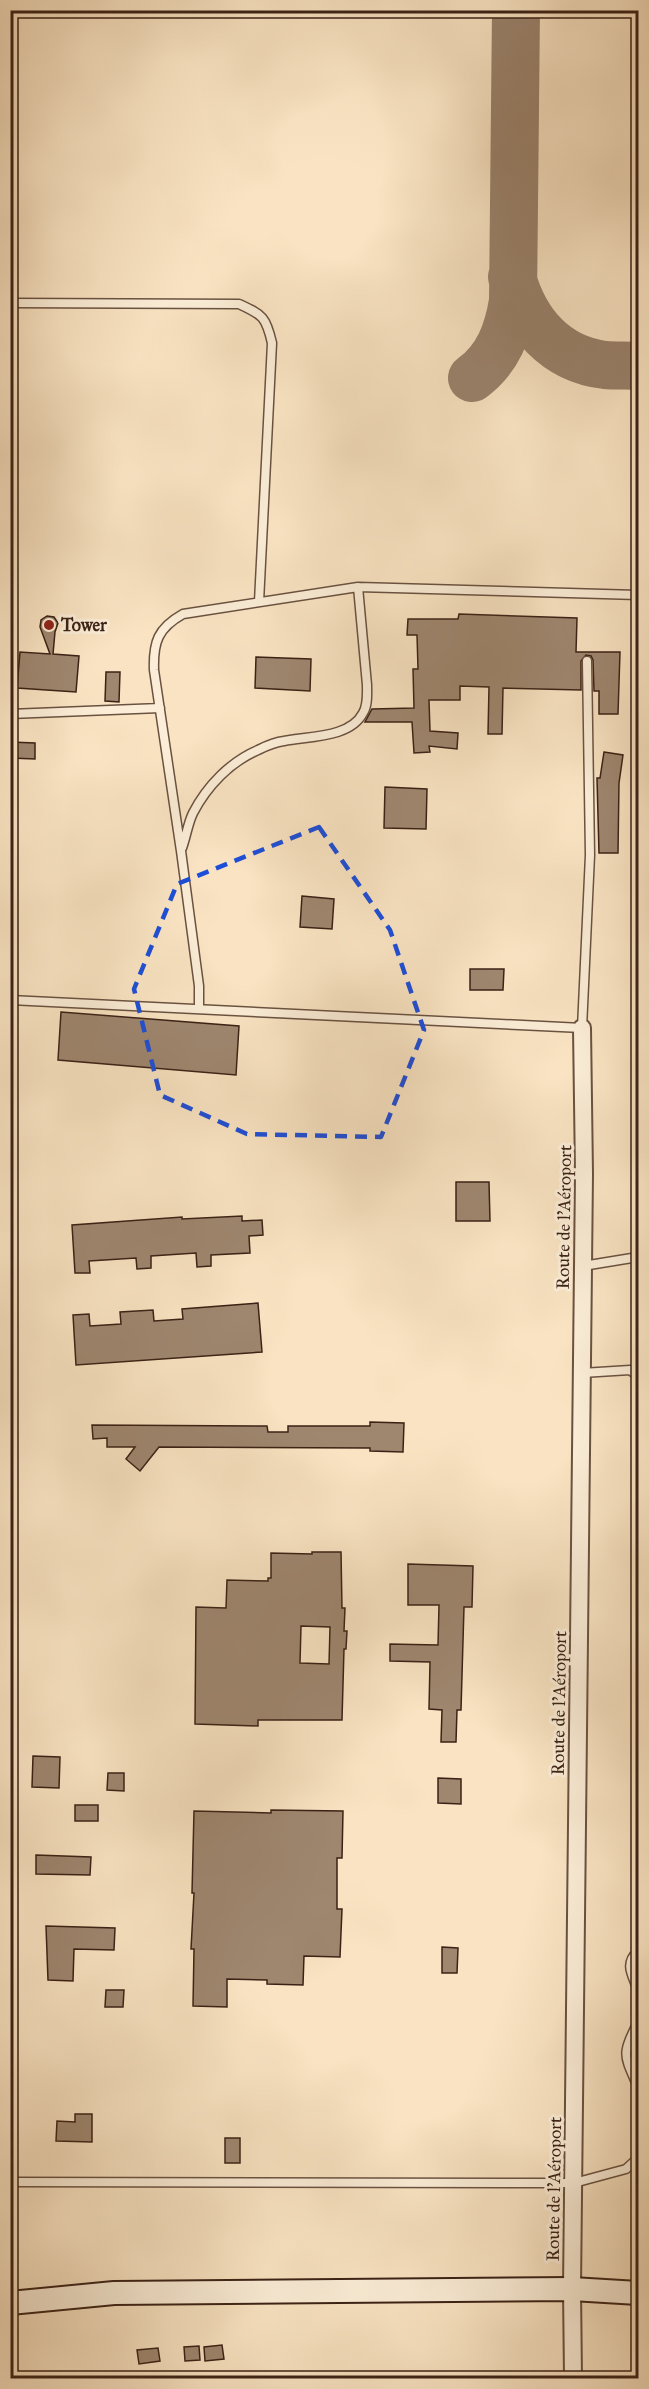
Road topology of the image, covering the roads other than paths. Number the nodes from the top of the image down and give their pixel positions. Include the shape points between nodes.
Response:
1 (10, 303) edge
2 (358, 587) junction
3 (639, 595) edge
4 (259, 602) junction
5 (587, 661) dead end
6 (160, 708) junction
7 (10, 714) edge
8 (181, 851) junction
9 (10, 1000) edge
10 (199, 1009) junction
11 (582, 1028) junction
12 (639, 1257) edge
13 (583, 1266) junction
14 (582, 1373) junction
15 (639, 1376) edge
16 (639, 1951) edge
17 (639, 1990) edge
18 (639, 2022) edge
19 (639, 2087) edge
20 (639, 2158) edge
21 (10, 2182) edge
22 (574, 2183) junction
23 (572, 2289) junction
24 (639, 2294) edge
25 (10, 2303) edge
26 (573, 2379) edge

1 - 4 lane via 238,304 261,314 272,343
2 - 3 lane
2 - 4 lane
2 - 8 lane via 367,686 363,713 351,726 332,734 280,741 228,768 209,788 193,814
4 - 6 lane via 183,614 168,623 153,650
5 - 11 lane via 590,855
6 - 7 lane
6 - 8 lane
8 - 10 lane
9 - 10 lane
10 - 11 lane
11 - 13 street, Route de l'Aéroport
12 - 13 lane
13 - 14 street, Route de l'Aéroport
14 - 15 lane via 630,1370
14 - 22 street, Route de l'Aéroport
16 - 17 lane via 629,1966
18 - 19 lane via 626,2047 626,2058
20 - 22 lane via 626,2169
21 - 22 lane
22 - 23 street, Route de l'Aéroport
23 - 24 street
23 - 25 street via 114,2293
23 - 26 street, Route de l'Aéroport

